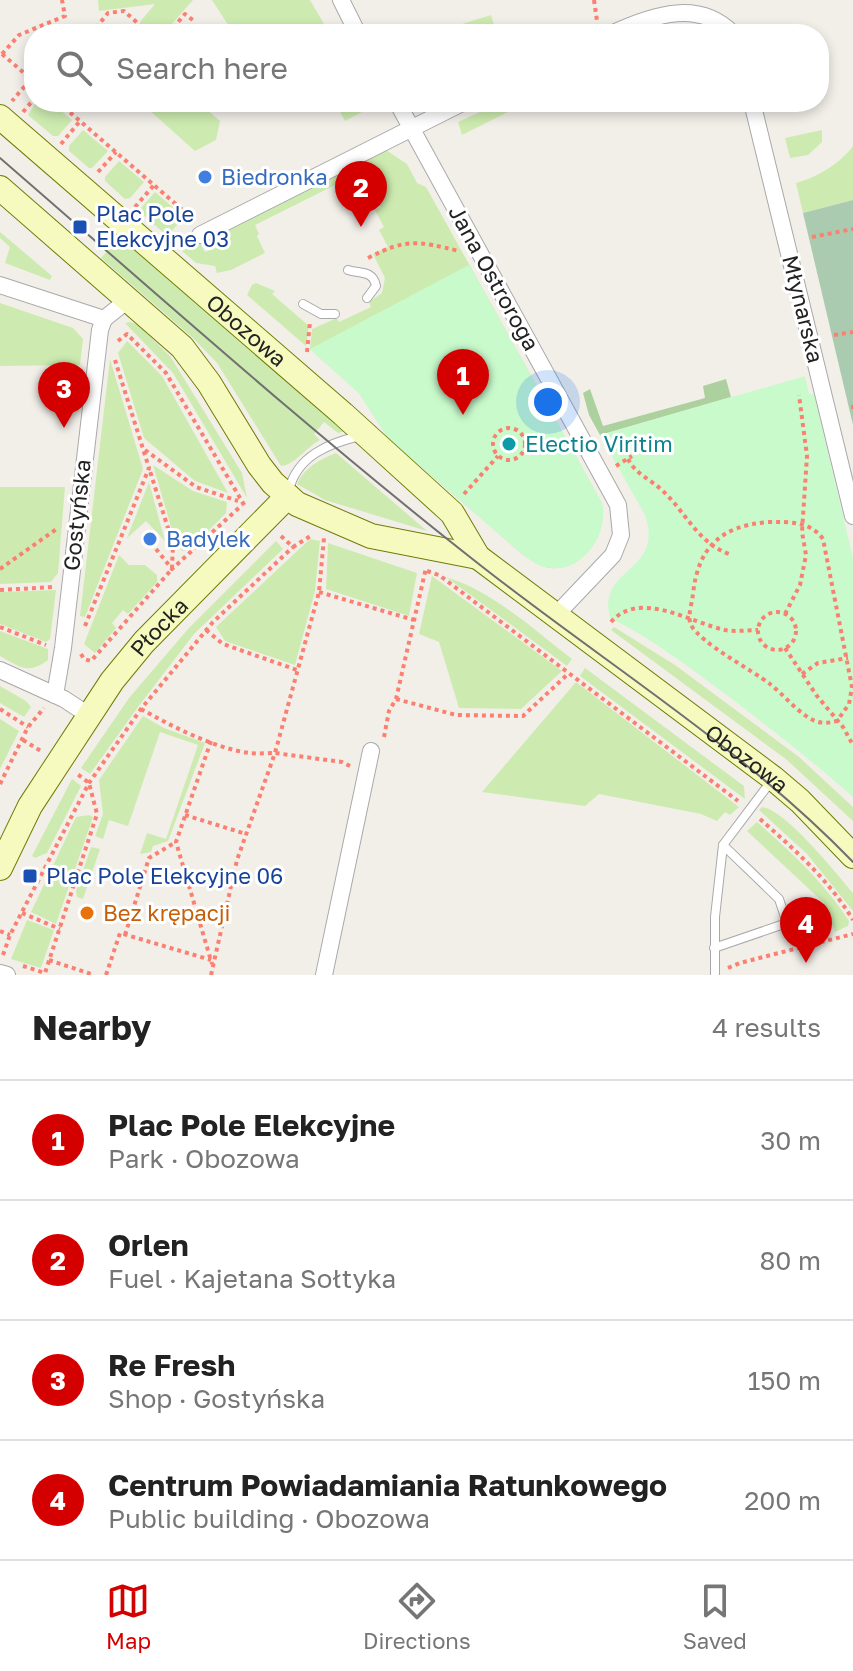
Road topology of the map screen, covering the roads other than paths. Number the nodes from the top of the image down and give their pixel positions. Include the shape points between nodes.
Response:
1 (341, 0) edge
2 (353, 24) edge
3 (632, 24) edge
4 (726, 24) edge
5 (10, 111) edge
6 (403, 112) edge
7 (443, 112) edge
8 (754, 112) edge
9 (411, 127) junction
10 (0, 188) edge
11 (200, 235) dead end
12 (348, 270) road end
13 (0, 285) edge
14 (367, 298) dead end
15 (129, 299) junction
16 (303, 304) road end
17 (335, 314) dead end
18 (104, 319) junction
19 (365, 436) junction
20 (288, 496) junction
21 (455, 508) junction
22 (853, 516) edge
23 (478, 557) junction
24 (422, 559) junction
25 (556, 615) junction
26 (0, 670) edge
27 (55, 695) junction
28 (90, 716) junction
29 (371, 751) road end
30 (773, 778) junction
31 (723, 845) junction
32 (853, 856) edge
33 (0, 868) edge
34 (714, 948) junction
35 (11, 970) edge
36 (0, 973) edge
37 (715, 974) edge
38 (324, 975) edge

1 - 2 street
3 - 4 street via 671,6 699,4 718,13
5 - 19 street, Obozowa
6 - 9 street, Jana Ostroroga
7 - 9 street
8 - 22 street, Młynarska
9 - 11 street
9 - 25 street, Jana Ostroroga via 618,505 621,535 613,555
10 - 15 street, Obozowa
12 - 14 lane via 372,277 376,286
13 - 18 street
15 - 18 street
15 - 20 street, Obozowa via 196,364 259,465
16 - 17 lane via 321,314
18 - 27 street, Gostyńska via 85,450 72,650
19 - 20 lane, Płocka via 317,451 295,475
19 - 21 street, Obozowa
20 - 24 street, Obozowa via 307,510
20 - 28 street, Płocka via 144,642
21 - 23 street, Obozowa
21 - 24 street via 451,538
23 - 24 street, Obozowa
23 - 25 street, Obozowa
25 - 30 street, Obozowa
26 - 27 street
27 - 28 street
28 - 33 street, Płocka via 30,806
29 - 38 street
30 - 31 lane
30 - 32 street, Obozowa
31 - 34 lane
31 - 34 lane via 779,899 787,923
34 - 37 lane
35 - 36 street

